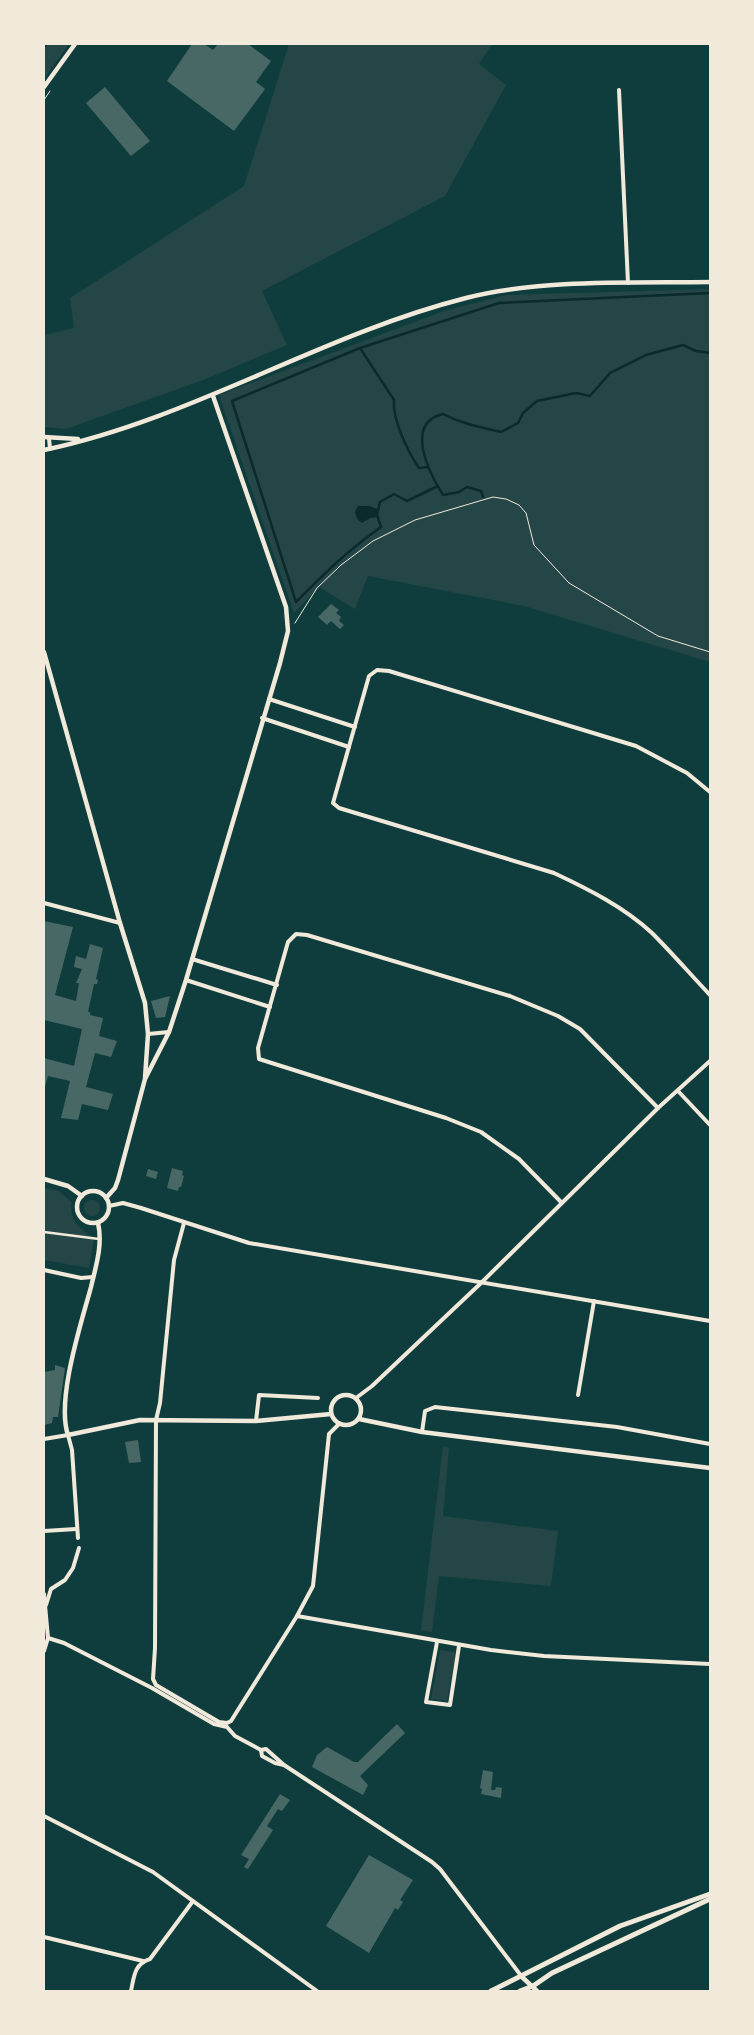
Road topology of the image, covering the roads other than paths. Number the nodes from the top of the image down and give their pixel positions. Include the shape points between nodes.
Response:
1 (75, 44) edge
2 (44, 87) edge
3 (619, 90) dead end
4 (710, 282) edge
5 (628, 283) junction
6 (213, 396) junction
7 (46, 438) edge
8 (82, 439) junction
9 (50, 449) junction
10 (44, 450) edge
11 (44, 652) edge
12 (269, 699) junction
13 (262, 718) junction
14 (355, 727) junction
15 (349, 747) junction
16 (710, 792) edge
17 (44, 902) edge
18 (120, 923) junction
19 (192, 960) junction
20 (186, 980) junction
21 (277, 985) junction
22 (710, 995) edge
23 (270, 1007) junction
24 (169, 1032) junction
25 (148, 1034) junction
26 (710, 1061) edge
27 (145, 1080) junction
28 (678, 1091) junction
29 (658, 1108) junction
30 (710, 1125) edge
31 (44, 1179) edge
32 (82, 1196) junction
33 (106, 1198) junction
34 (561, 1202) junction
35 (109, 1206) junction
36 (98, 1222) junction
37 (184, 1223) junction
38 (44, 1232) edge
39 (100, 1239) junction
40 (44, 1270) edge
41 (94, 1277) junction
42 (480, 1284) junction
43 (594, 1301) junction
44 (710, 1321) edge
45 (578, 1395) dead end
46 (318, 1398) dead end
47 (356, 1398) junction
48 (331, 1414) junction
49 (359, 1419) junction
50 (156, 1420) junction
51 (256, 1421) junction
52 (339, 1424) junction
53 (422, 1432) junction
54 (68, 1435) junction
55 (44, 1439) edge
56 (710, 1444) edge
57 (710, 1468) edge
58 (76, 1529) junction
59 (44, 1531) edge
60 (78, 1538) dead end
61 (78, 1548) dead end
62 (44, 1594) edge
63 (46, 1605) junction
64 (297, 1616) junction
65 (48, 1638) junction
66 (437, 1642) junction
67 (459, 1646) junction
68 (44, 1651) edge
69 (710, 1664) edge
70 (261, 1750) junction
71 (284, 1765) junction
72 (44, 1816) edge
73 (710, 1894) edge
74 (710, 1899) edge
75 (193, 1901) junction
76 (44, 1937) edge
77 (143, 1961) junction
78 (522, 1977) junction
79 (533, 1986) junction
80 (131, 1991) edge
81 (317, 1991) edge
82 (491, 1991) edge
83 (520, 1991) edge
84 (537, 1991) edge

1 - 2 street
3 - 5 street
4 - 5 street
5 - 6 street via 528,287 466,298 329,344
6 - 8 street via 146,422
6 - 12 street via 286,607 288,627
7 - 8 street
7 - 9 street
8 - 9 street
9 - 10 street
11 - 18 street
12 - 13 street
12 - 14 street
13 - 15 street
13 - 19 street
14 - 15 street
14 - 16 street via 369,676 377,670 389,671 636,746 687,773
15 - 22 street via 334,803 339,808 554,872 628,915 651,933
17 - 18 street
18 - 25 street via 145,1003
19 - 20 street
19 - 21 street
20 - 23 street
20 - 24 street
21 - 23 street
21 - 29 street via 288,942 296,934 510,996 580,1029
23 - 34 street via 258,1048 259,1059 481,1132 519,1159
24 - 25 street
24 - 27 street
25 - 27 street
26 - 28 street
27 - 33 street via 118,1180
28 - 29 street
28 - 30 street
29 - 34 street
31 - 32 street via 68,1186
32 - 33 street via 97,1192
32 - 36 street via 77,1206 80,1216 88,1222
33 - 35 street
34 - 42 street
35 - 36 street via 106,1216
35 - 37 street via 123,1203
36 - 39 street
37 - 42 street via 249,1243
37 - 50 street via 174,1260
38 - 39 street
39 - 41 street
40 - 41 street via 81,1278
41 - 54 street via 78,1333 66,1400 64,1422
42 - 43 street
42 - 47 street
43 - 44 street
43 - 45 street
46 - 51 street via 259,1395
47 - 48 street via 345,1394 340,1396 332,1404
47 - 49 street via 361,1406
48 - 51 street
48 - 52 street
49 - 52 street via 350,1425
49 - 53 street
50 - 51 street
50 - 54 street via 140,1420
50 - 64 street via 156,1648 153,1679 156,1685 219,1722 227,1723
52 - 64 street via 329,1434 313,1586
53 - 56 street via 425,1411 435,1407 617,1428
53 - 57 street
54 - 55 street
54 - 58 street via 72,1450
58 - 59 street
58 - 60 street
61 - 63 street via 73,1568 65,1580 51,1589
62 - 63 street
63 - 65 street
64 - 66 street
65 - 68 street
65 - 70 street via 64,1643 214,1724 227,1727 235,1736
66 - 67 street
66 - 67 street via 426,1702 450,1705
67 - 69 street via 544,1656
70 - 71 street via 266,1749
70 - 71 street via 262,1756
71 - 78 street via 440,1869
72 - 75 street via 153,1872
73 - 78 main road via 620,1926
74 - 79 main road via 552,1973
75 - 77 street via 150,1959
75 - 81 street
76 - 77 street
77 - 80 street via 135,1969
78 - 79 street
78 - 82 main road
79 - 83 main road
79 - 84 street

